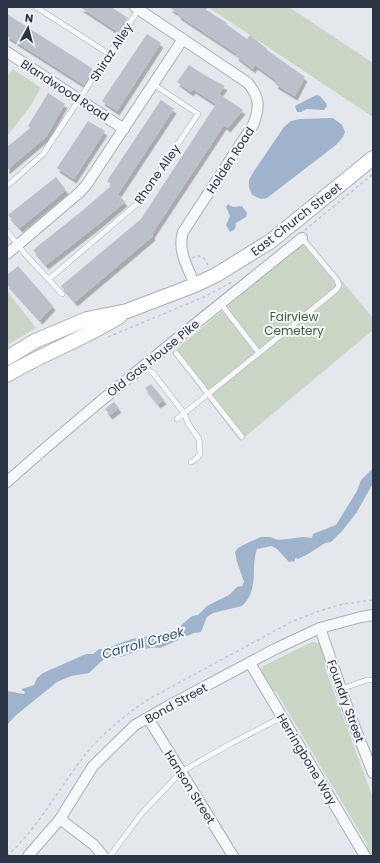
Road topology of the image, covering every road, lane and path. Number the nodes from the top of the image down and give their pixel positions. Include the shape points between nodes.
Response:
1 (36, 7) edge
2 (137, 8) edge
3 (183, 39) junction
4 (7, 52) edge
5 (109, 54) junction
6 (153, 84) junction
7 (79, 100) junction
8 (124, 129) junction
9 (373, 158) edge
10 (7, 186) edge
11 (7, 231) edge
12 (302, 238) joint
13 (18, 244) junction
14 (7, 254) edge
15 (192, 258) dead end
16 (208, 265) dead end
17 (49, 279) junction
18 (195, 285) junction
19 (62, 294) dead end
20 (221, 304) junction
21 (127, 311) junction
22 (176, 353) dead end
23 (259, 353) junction
24 (7, 358) edge
25 (142, 366) junction
26 (7, 375) edge
27 (208, 394) junction
28 (184, 413) junction
29 (178, 419) dead end
30 (242, 437) dead end
31 (191, 462) dead end
32 (7, 482) edge
33 (373, 615) edge
34 (320, 628) junction
35 (250, 663) junction
36 (373, 680) edge
37 (341, 689) junction
38 (282, 717) junction
39 (148, 718) junction
40 (181, 772) junction
41 (373, 773) edge
42 (60, 819) junction
43 (28, 856) edge
44 (103, 856) edge
45 (110, 856) edge
46 (233, 856) edge
47 (366, 856) edge

1 - 5 lane
2 - 3 street, Holden Road
2 - 5 lane, Shiraz Alley
3 - 6 street
3 - 18 street, Holden Road via 248,83 259,107 253,125 180,240
4 - 7 street, Blandwood Road
5 - 7 lane, Shiraz Alley
6 - 8 street
6 - 17 lane, Rhone Alley via 198,114 138,203
7 - 8 street, Blandwood Road
7 - 10 lane, Shiraz Alley via 43,154
8 - 13 street via 80,192
9 - 18 main road, East Church Street via 271,241 222,272
11 - 13 lane
12 - 20 street, Old Gas House Pike
12 - 23 lane via 339,285
13 - 14 street
13 - 17 lane
15 - 16 path via 203,257
17 - 19 lane
18 - 21 main road, East Church Street
20 - 23 lane
20 - 25 street, Old Gas House Pike
21 - 24 main road, East Church Street via 87,319 35,341
21 - 26 main road, East Church Street via 98,330 60,346
22 - 27 lane
23 - 27 lane
25 - 28 lane via 153,373
25 - 32 street, Old Gas House Pike
27 - 28 lane
27 - 30 lane
28 - 29 lane
28 - 31 lane via 201,447 200,454
33 - 34 street, Bond Street
34 - 35 street, Bond Street
34 - 37 street, Foundry Street
35 - 38 street, Herringbone Way
35 - 39 street, Bond Street
36 - 37 lane
37 - 41 street, Foundry Street
38 - 40 lane
38 - 47 street, Herringbone Way
39 - 40 street, Hanson Street
39 - 42 street, Bond Street via 135,725 93,766
40 - 45 lane via 142,812
40 - 46 street, Hanson Street
42 - 43 street, Bond Street
42 - 44 street via 94,845

